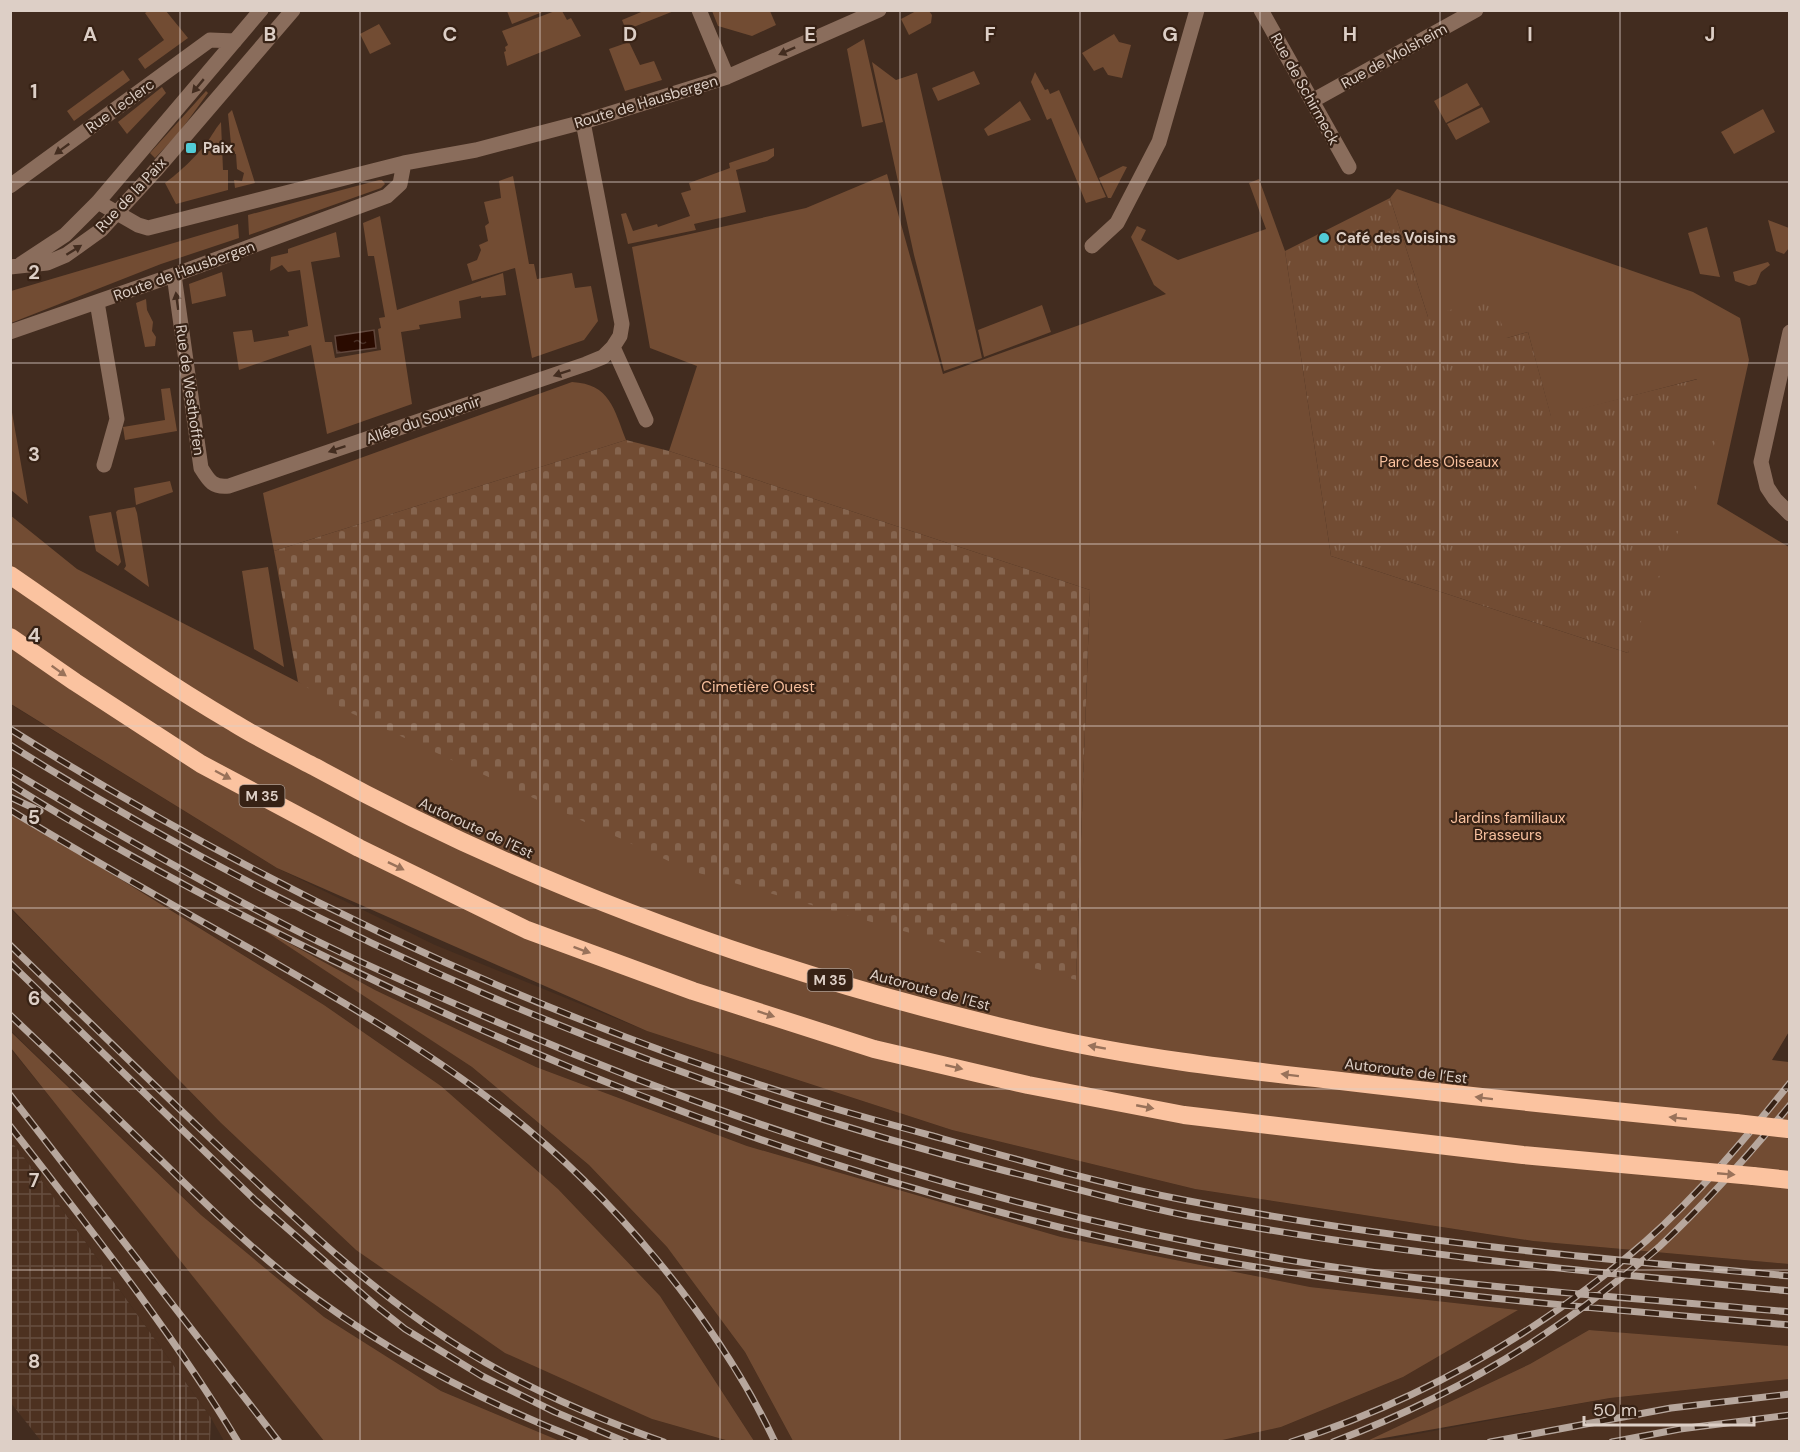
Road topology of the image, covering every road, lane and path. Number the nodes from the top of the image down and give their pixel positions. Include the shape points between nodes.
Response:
1 (261, 10) edge
2 (293, 10) edge
3 (699, 10) edge
4 (879, 10) edge
5 (1197, 10) edge
6 (1261, 10) edge
7 (1476, 10) edge
8 (235, 41) junction
9 (727, 77) junction
10 (1312, 101) junction
11 (583, 122) junction
12 (404, 163) junction
13 (1349, 167) dead end
14 (10, 186) edge
15 (98, 202) junction
16 (118, 212) junction
17 (1092, 246) dead end
18 (14, 266) edge
19 (174, 275) junction
20 (97, 302) junction
21 (10, 332) edge
22 (1790, 332) edge
23 (613, 347) junction
24 (646, 420) dead end
25 (104, 465) dead end
26 (229, 486) joint
27 (1790, 514) edge
28 (10, 575) edge
29 (10, 637) edge
30 (1789, 1129) edge
31 (1790, 1180) edge

1 - 8 street, Rue de la Paix
2 - 16 street, Rue de la Paix
3 - 9 street
4 -> 9 street, Route de Hausbergen
5 - 17 street via 1160,142 1117,223
6 - 10 street, Rue de Schirmeck
7 - 10 street, Rue de Molsheim
8 -> 14 street, Rue Leclerc via 210,40
8 -> 15 street, Rue de la Paix
9 - 11 street, Route de Hausbergen
10 - 13 street, Rue de Schirmeck
11 - 12 street, Route de Hausbergen via 476,150
11 - 23 street via 622,324
12 - 16 street, Route de Hausbergen via 148,228
12 - 19 street, Route de Hausbergen via 400,184 387,196
15 - 16 street, Route de Hausbergen
15 - 18 street, Rue de la Paix via 65,235
18 -> 16 street, Rue de la Paix via 47,263 66,255 101,230
19 - 20 street, Route de Hausbergen
26 -> 19 street, Rue de Westhoffen via 212,484 201,468
20 - 21 street, Route de Hausbergen
20 - 25 street via 117,419
22 - 27 street via 1761,462 1767,487
23 - 24 street
23 -> 26 street, Allée du Souvenir via 603,357 586,364
30 -> 28 highway, Autoroute de l’Est / M 35, bridge via 1189,1064 1033,1035 875,994 708,943 550,882 387,807 235,724 110,645
29 -> 31 highway, M 35, bridge via 201,764 359,848 527,930 693,991 874,1049 1028,1085 1184,1115 1523,1155

